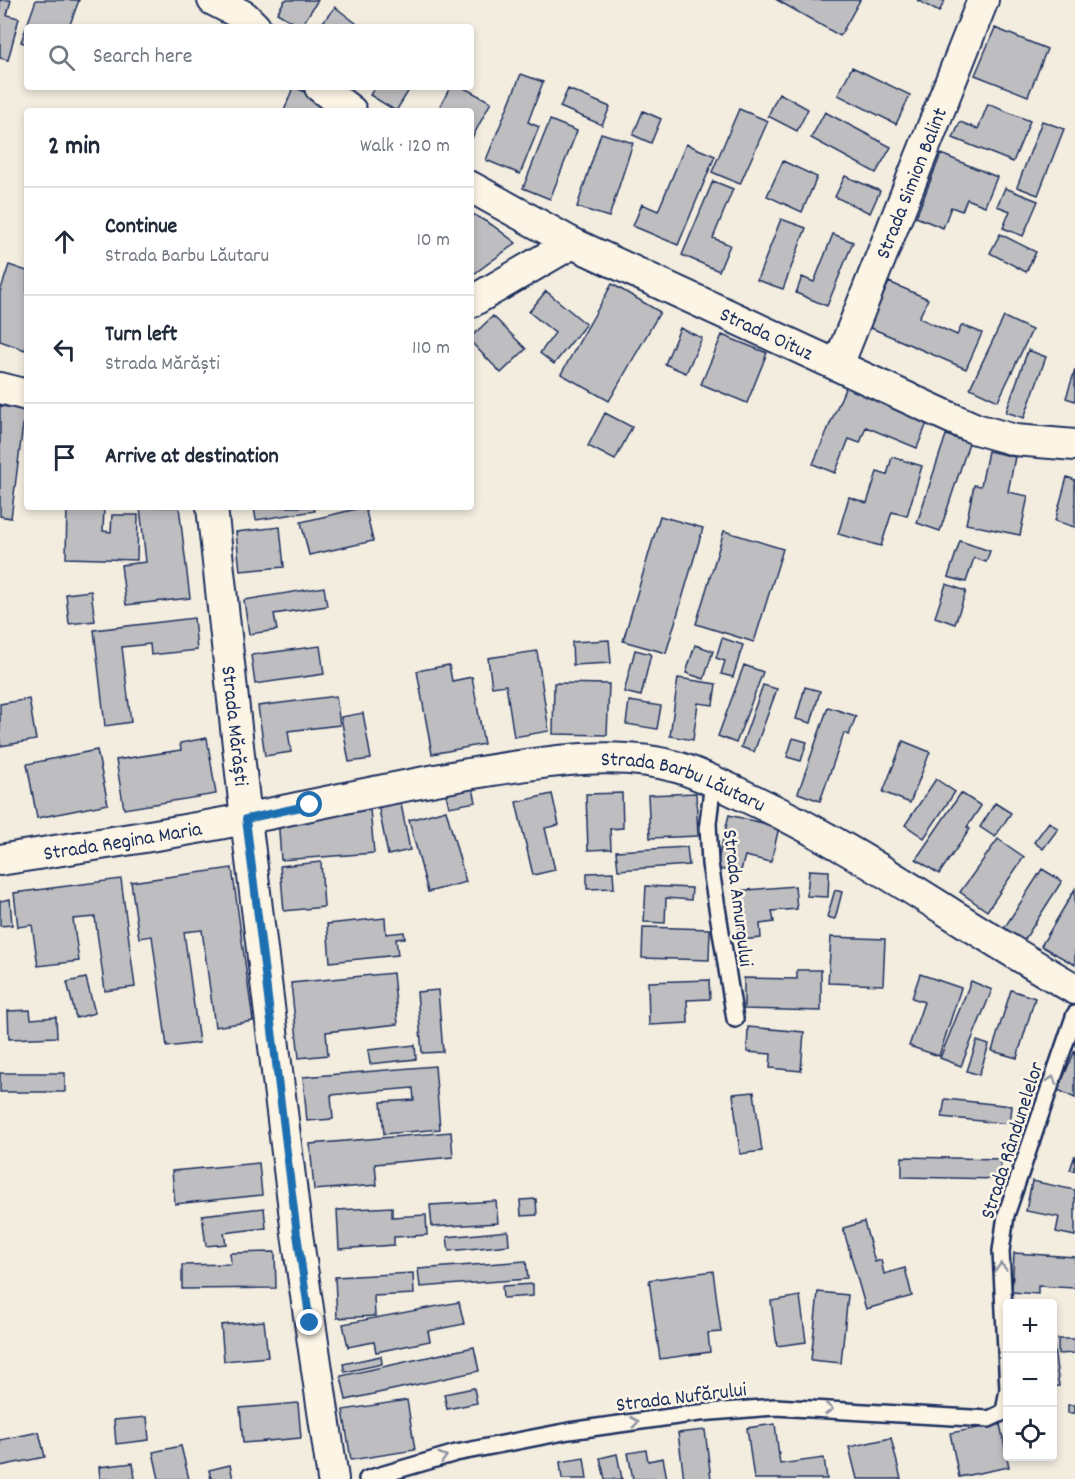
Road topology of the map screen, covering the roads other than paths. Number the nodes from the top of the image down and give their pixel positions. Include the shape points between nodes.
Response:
1 (213, 0) edge
2 (983, 0) edge
3 (248, 14) edge
4 (324, 90) edge
5 (347, 108) edge
6 (474, 189) edge
7 (572, 243) junction
8 (474, 300) edge
9 (838, 365) junction
10 (0, 388) edge
11 (24, 394) edge
12 (1075, 446) edge
13 (212, 510) edge
14 (713, 781) junction
15 (246, 819) junction
16 (0, 860) edge
17 (1075, 989) edge
18 (1075, 1014) edge
19 (735, 1019) dead end
20 (1006, 1353) edge
21 (1003, 1412) edge
22 (333, 1479) edge
23 (367, 1479) edge

1 - 3 street
2 - 9 street, Strada Simion Balint
4 - 5 street
6 - 7 street, Strada Oituz
7 - 8 street
7 - 9 street, Strada Oituz
9 - 12 street, Strada Oituz via 976,429 1015,440
10 - 11 street
13 - 15 street, Strada Mărăști
14 - 15 street, Strada Barbu Lăutaru via 680,768 640,760 535,763 396,786
14 - 17 street, Strada Barbu Lăutaru via 793,819 858,856
14 - 19 lane, Strada Amurgului via 708,823 710,864
15 - 16 street, Strada Regina Maria
15 - 22 street, Strada Mărăști via 297,1234
20 -> 18 lane, Strada Rândunelelor via 1000,1251 1006,1215
23 -> 21 lane, Strada Nufărului via 456,1453 569,1431 699,1413 775,1407 989,1419

